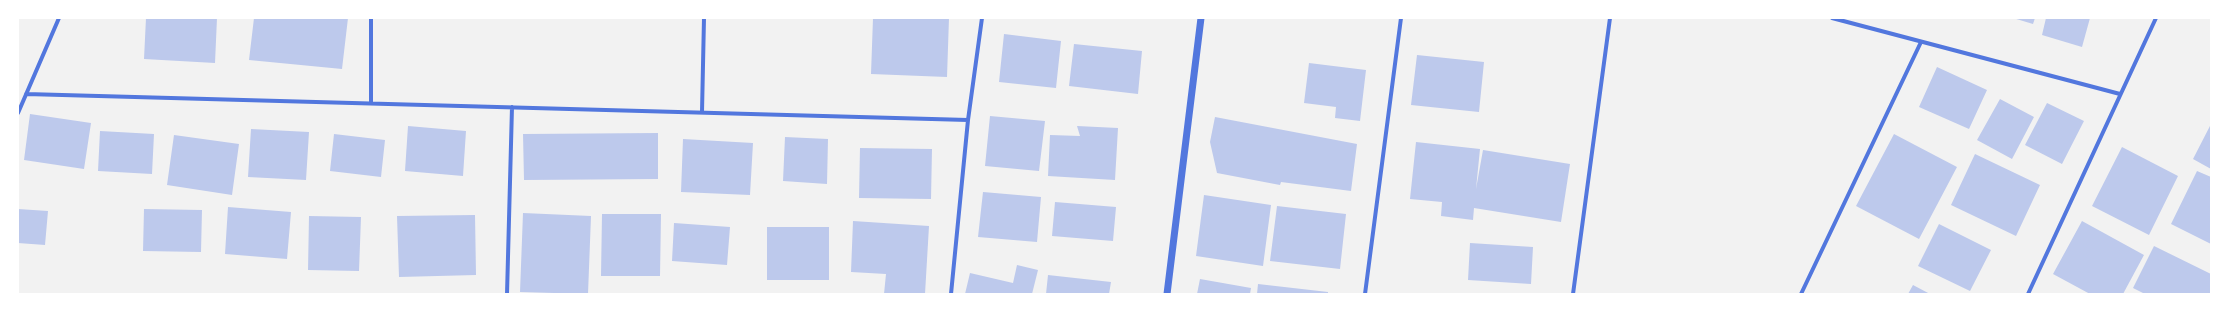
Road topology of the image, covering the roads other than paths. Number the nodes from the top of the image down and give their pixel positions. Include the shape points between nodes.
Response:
1 (58, 18) edge
2 (372, 18) edge
3 (704, 18) edge
4 (982, 18) edge
5 (1201, 18) edge
6 (1401, 18) edge
7 (1610, 18) edge
8 (1832, 18) edge
9 (2156, 18) edge
10 (1921, 42) junction
11 (26, 94) junction
12 (2120, 94) junction
13 (370, 104) junction
14 (512, 107) junction
15 (702, 112) junction
16 (18, 113) edge
17 (968, 120) junction
18 (507, 294) edge
19 (951, 294) edge
20 (1167, 294) edge
21 (1365, 294) edge
22 (1573, 294) edge
23 (1801, 294) edge
24 (2028, 294) edge

1 - 11 street
2 - 13 street
3 - 15 street
4 - 17 street
5 - 20 street
6 - 21 street
7 - 22 street
8 - 10 street
9 - 12 street
10 - 12 street
10 - 23 street
11 - 13 street
11 - 16 street
12 - 24 street
13 - 14 street
14 - 15 street
14 - 18 street
15 - 17 street
17 - 19 street

